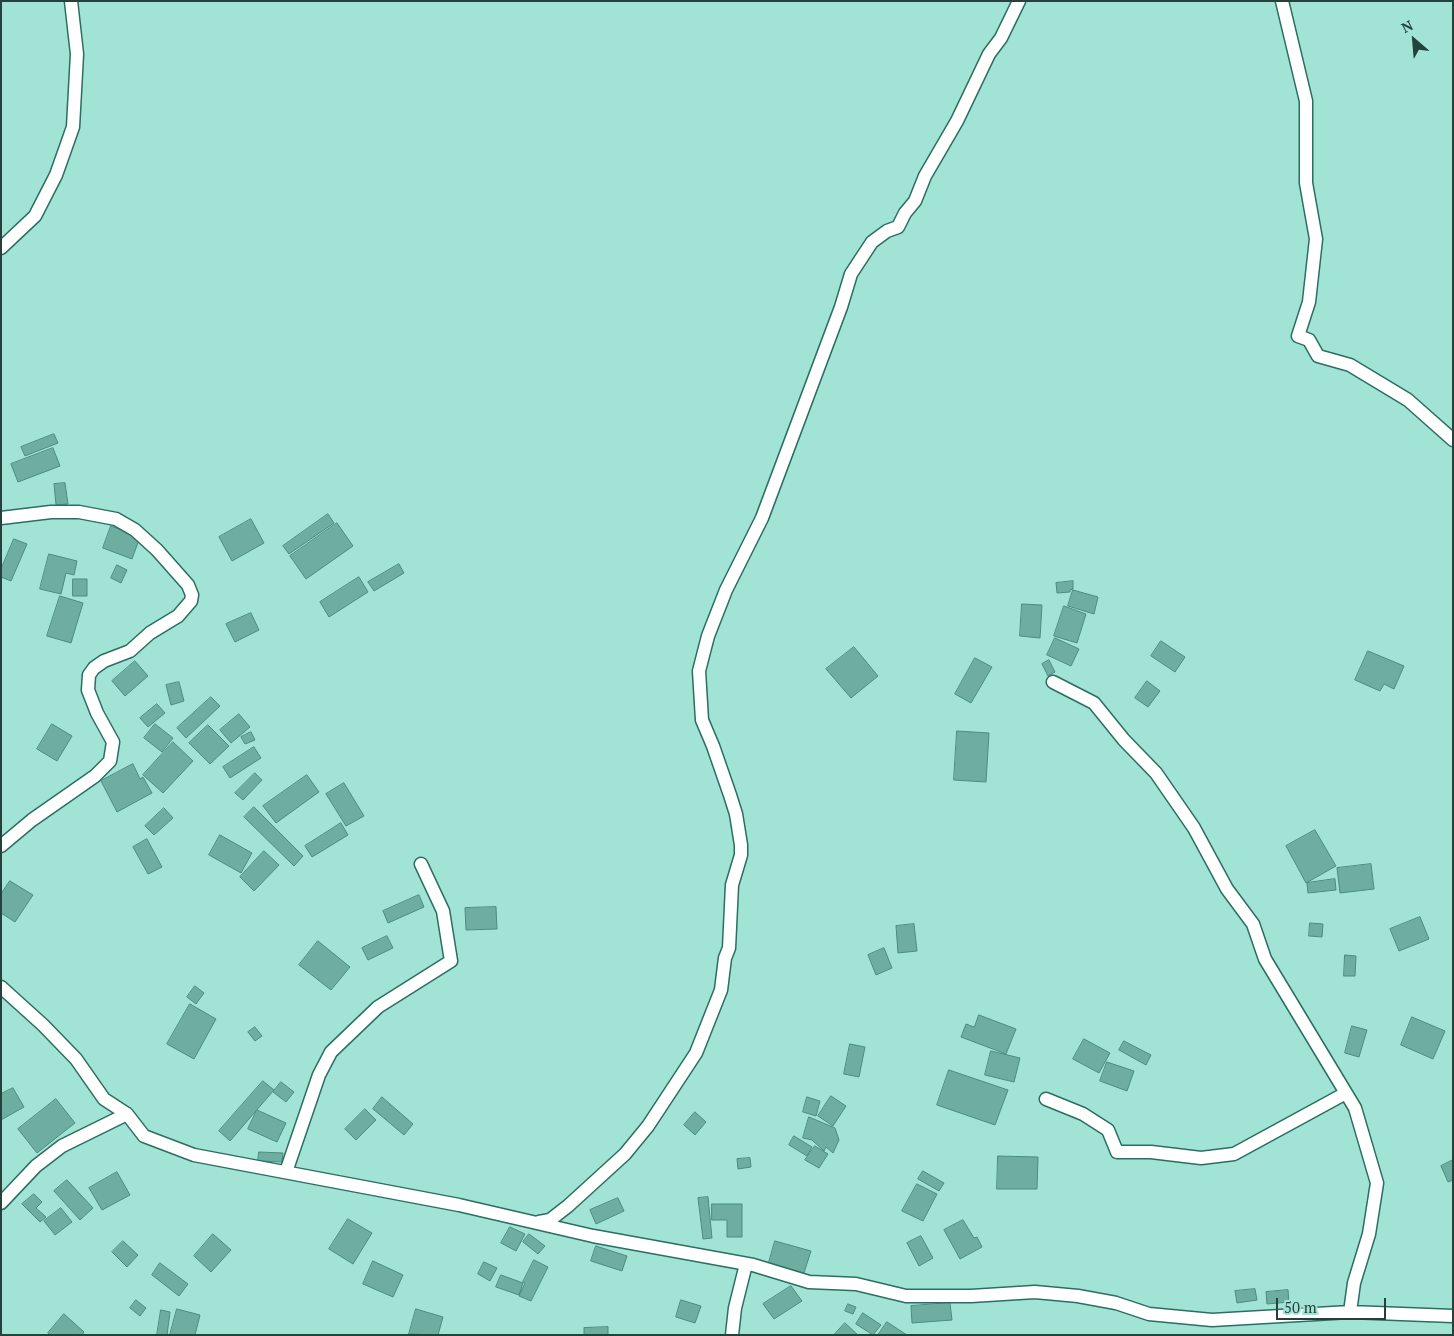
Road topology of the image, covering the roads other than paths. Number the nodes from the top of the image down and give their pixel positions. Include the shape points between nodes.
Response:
1 (71, 1) edge
2 (1019, 1) edge
3 (1282, 1) edge
4 (1, 248) edge
5 (1453, 440) edge
6 (1, 518) edge
7 (1053, 682) dead end
8 (1, 846) edge
9 (421, 864) dead end
10 (1, 988) edge
11 (1346, 1093) junction
12 (1046, 1099) dead end
13 (127, 1114) junction
14 (286, 1172) junction
15 (1, 1203) edge
16 (537, 1223) junction
17 (746, 1264) junction
18 (1350, 1312) junction
19 (1453, 1316) edge
20 (732, 1335) edge

1 - 4 street via 77,54 73,127 56,175 35,216
2 - 16 street via 1001,38 989,54 961,115 925,176 915,201 898,227 872,242 851,274 762,518 726,590 708,636 699,671 702,720 736,814 741,855 732,885 729,948 721,990 706,1030 696,1053 666,1101 625,1154 568,1206 550,1220
3 - 5 street via 1306,100 1306,183 1316,239 1310,302 1298,336 1308,340 1318,356 1350,365 1408,400
6 - 8 street via 79,512 116,519 135,530 157,550 188,585 192,595 178,616 150,633 130,651 104,661 89,675 88,690 113,742 110,761 95,776
7 - 11 street via 1094,703 1156,773 1194,828 1227,889 1253,924 1265,959
9 - 14 street via 443,911 451,960 378,1008 331,1052 319,1075
10 - 13 street via 76,1059 104,1100
11 - 12 street via 1234,1154 1201,1158 1117,1152 1108,1130 1083,1114
11 - 18 street via 1355,1108 1377,1183
13 - 14 street via 144,1136 186,1152
13 - 15 street via 62,1146 36,1166
14 - 16 street
16 - 17 street
17 - 18 street via 809,1282 856,1284 906,1296 1035,1292 1116,1303 1150,1314 1212,1320
17 - 20 street
18 - 19 street

